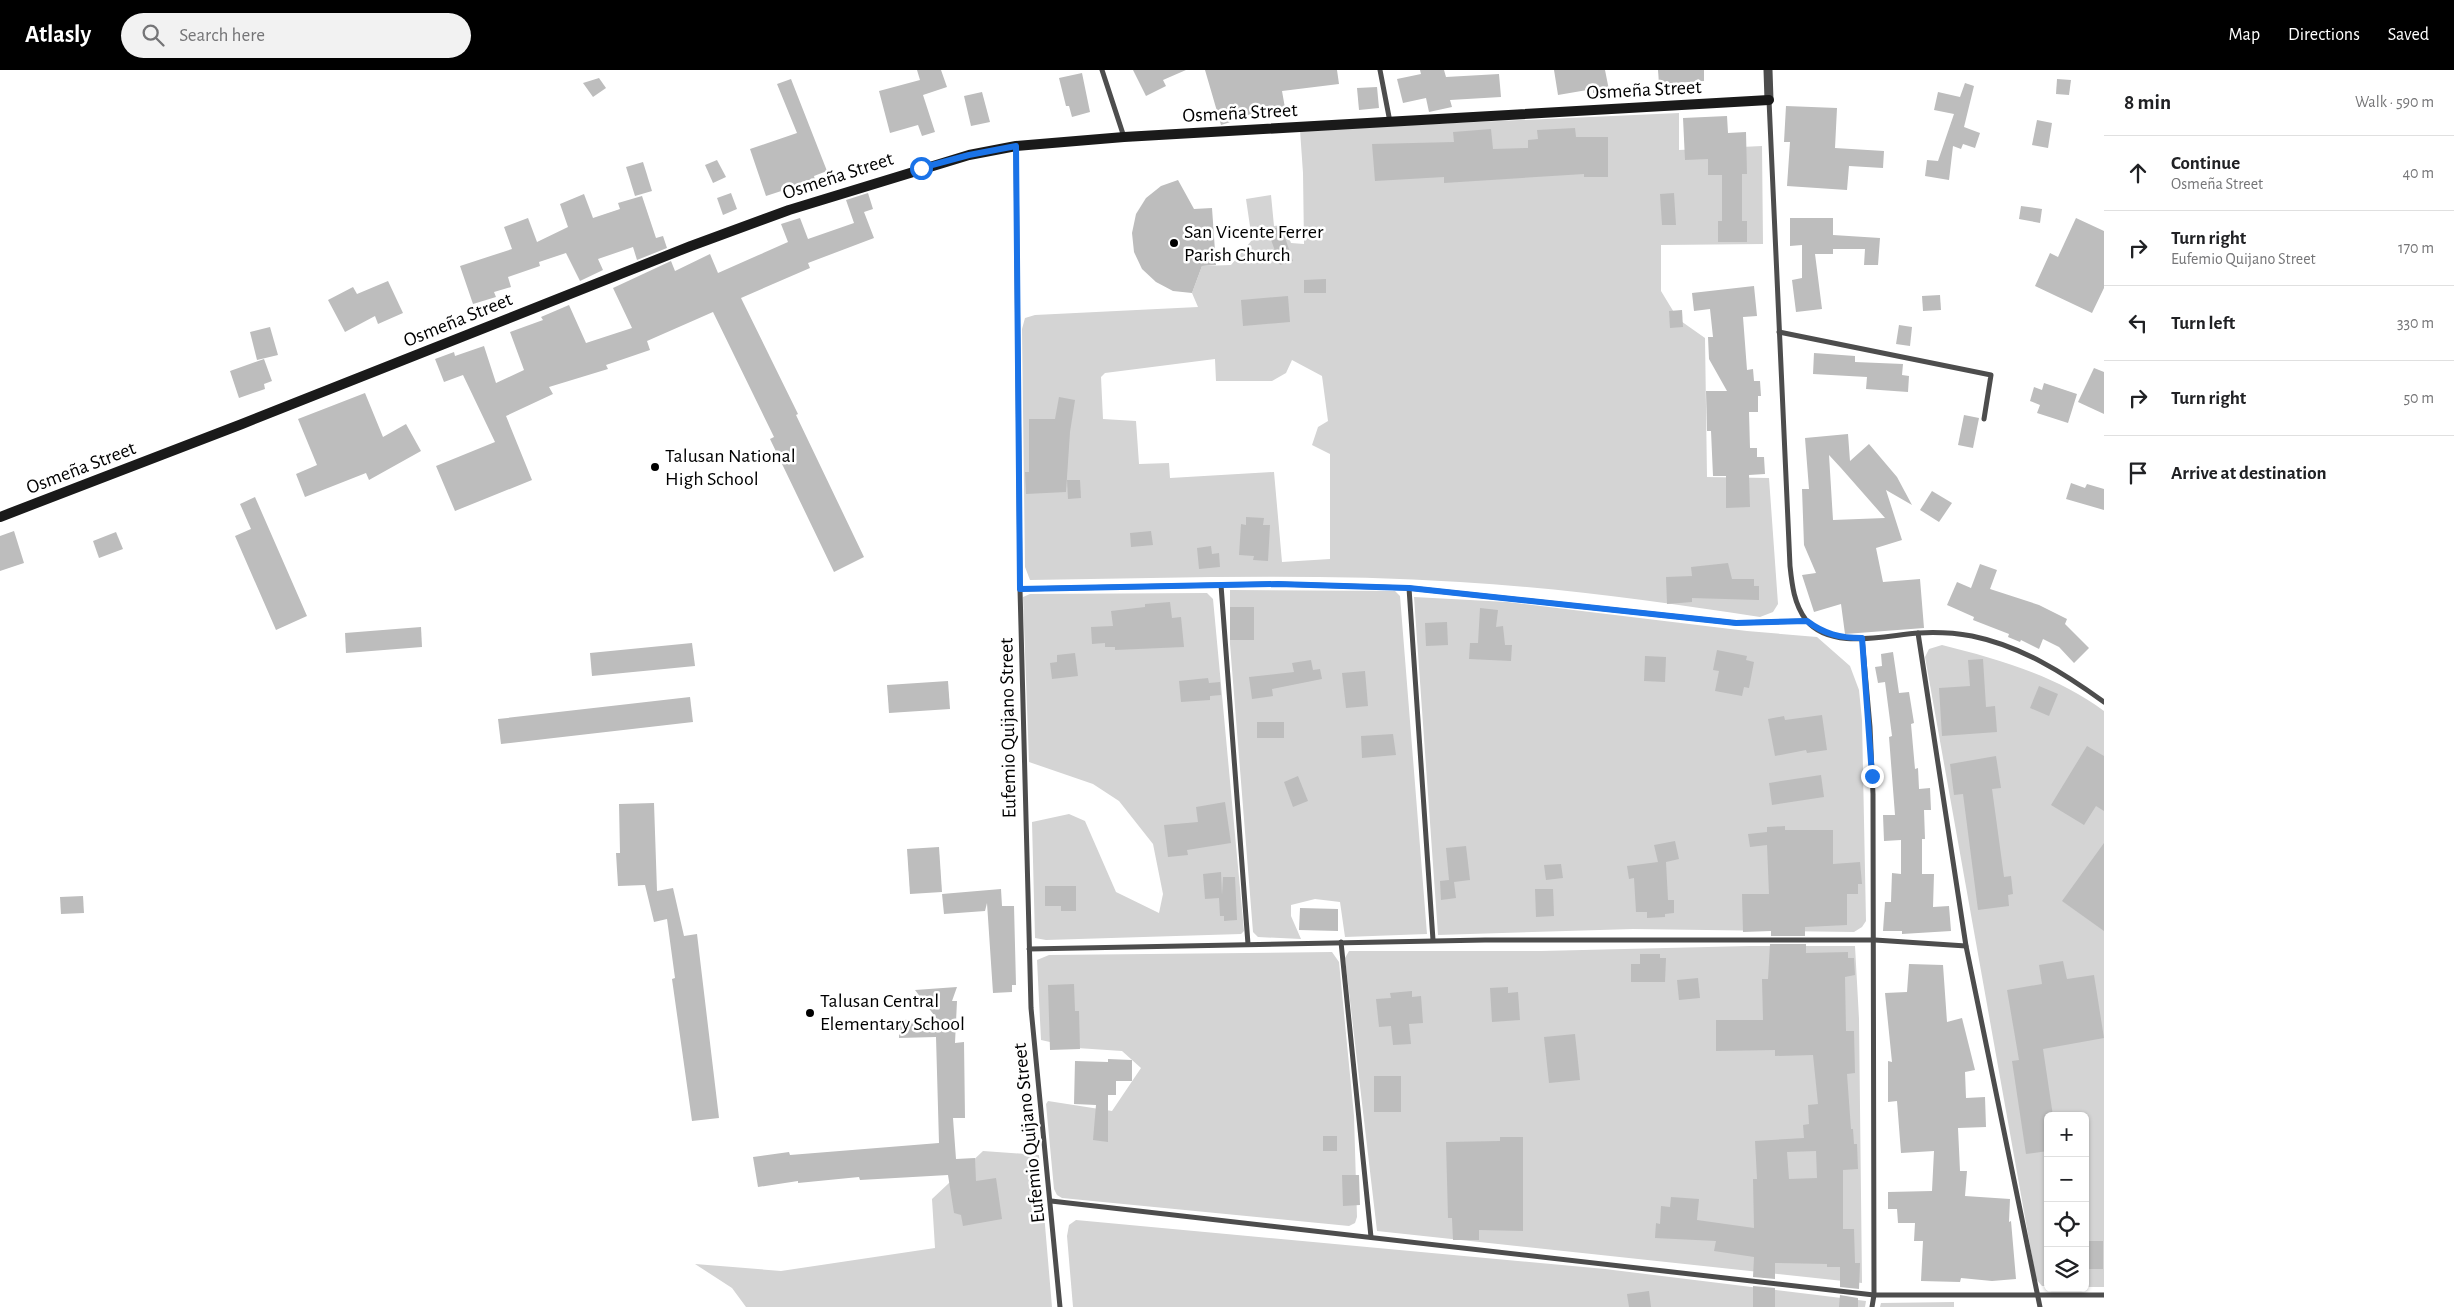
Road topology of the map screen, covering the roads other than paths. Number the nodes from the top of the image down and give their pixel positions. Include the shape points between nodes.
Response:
1 (1102, 70) edge
2 (1380, 70) edge
3 (1768, 70) edge
4 (1769, 100) junction
5 (1390, 122) junction
6 (1124, 137) junction
7 (1016, 146) junction
8 (1779, 332) junction
9 (1984, 420) dead end
10 (0, 517) edge
11 (1221, 585) junction
12 (1409, 588) junction
13 (1020, 589) junction
14 (1807, 621) junction
15 (1918, 633) junction
16 (1862, 638) junction
17 (2104, 702) edge
18 (1433, 940) junction
19 (1875, 940) junction
20 (1341, 942) junction
21 (1248, 944) junction
22 (1966, 946) junction
23 (1029, 948) junction
24 (1051, 1201) junction
25 (1371, 1237) junction
26 (1874, 1295) junction
27 (2036, 1296) junction
28 (2104, 1296) edge
29 (1060, 1307) edge
30 (1872, 1307) edge
31 (2040, 1307) edge

1 - 6 street
2 - 5 street
3 - 4 street
4 - 5 main road, Osmeña Street
4 - 8 street
5 - 6 main road, Osmeña Street
6 - 7 main road, Osmeña Street
7 - 10 main road, Osmeña Street via 921,168 762,220
7 - 13 street, Eufemio Quijano Street
8 - 9 street via 1990,375
8 - 14 street via 1790,566 1794,596
11 - 12 street
11 - 13 street
11 - 21 street
12 - 14 street via 1736,623
12 - 18 street
13 - 23 street, Eufemio Quijano Street
14 - 16 street via 1836,636
15 - 16 street
15 - 17 street via 1955,634 1996,642 2050,666
15 - 22 street
16 - 19 street via 1872,762
18 - 19 street
18 - 20 street
19 - 22 street
19 - 26 street
20 - 21 street
20 - 25 street
21 - 23 street
22 - 27 street
23 - 24 street, Eufemio Quijano Street via 1031,1008
24 - 25 street
24 - 29 street, Eufemio Quijano Street
25 - 26 street
26 - 27 street
26 - 30 street
27 - 28 street
27 - 31 street

